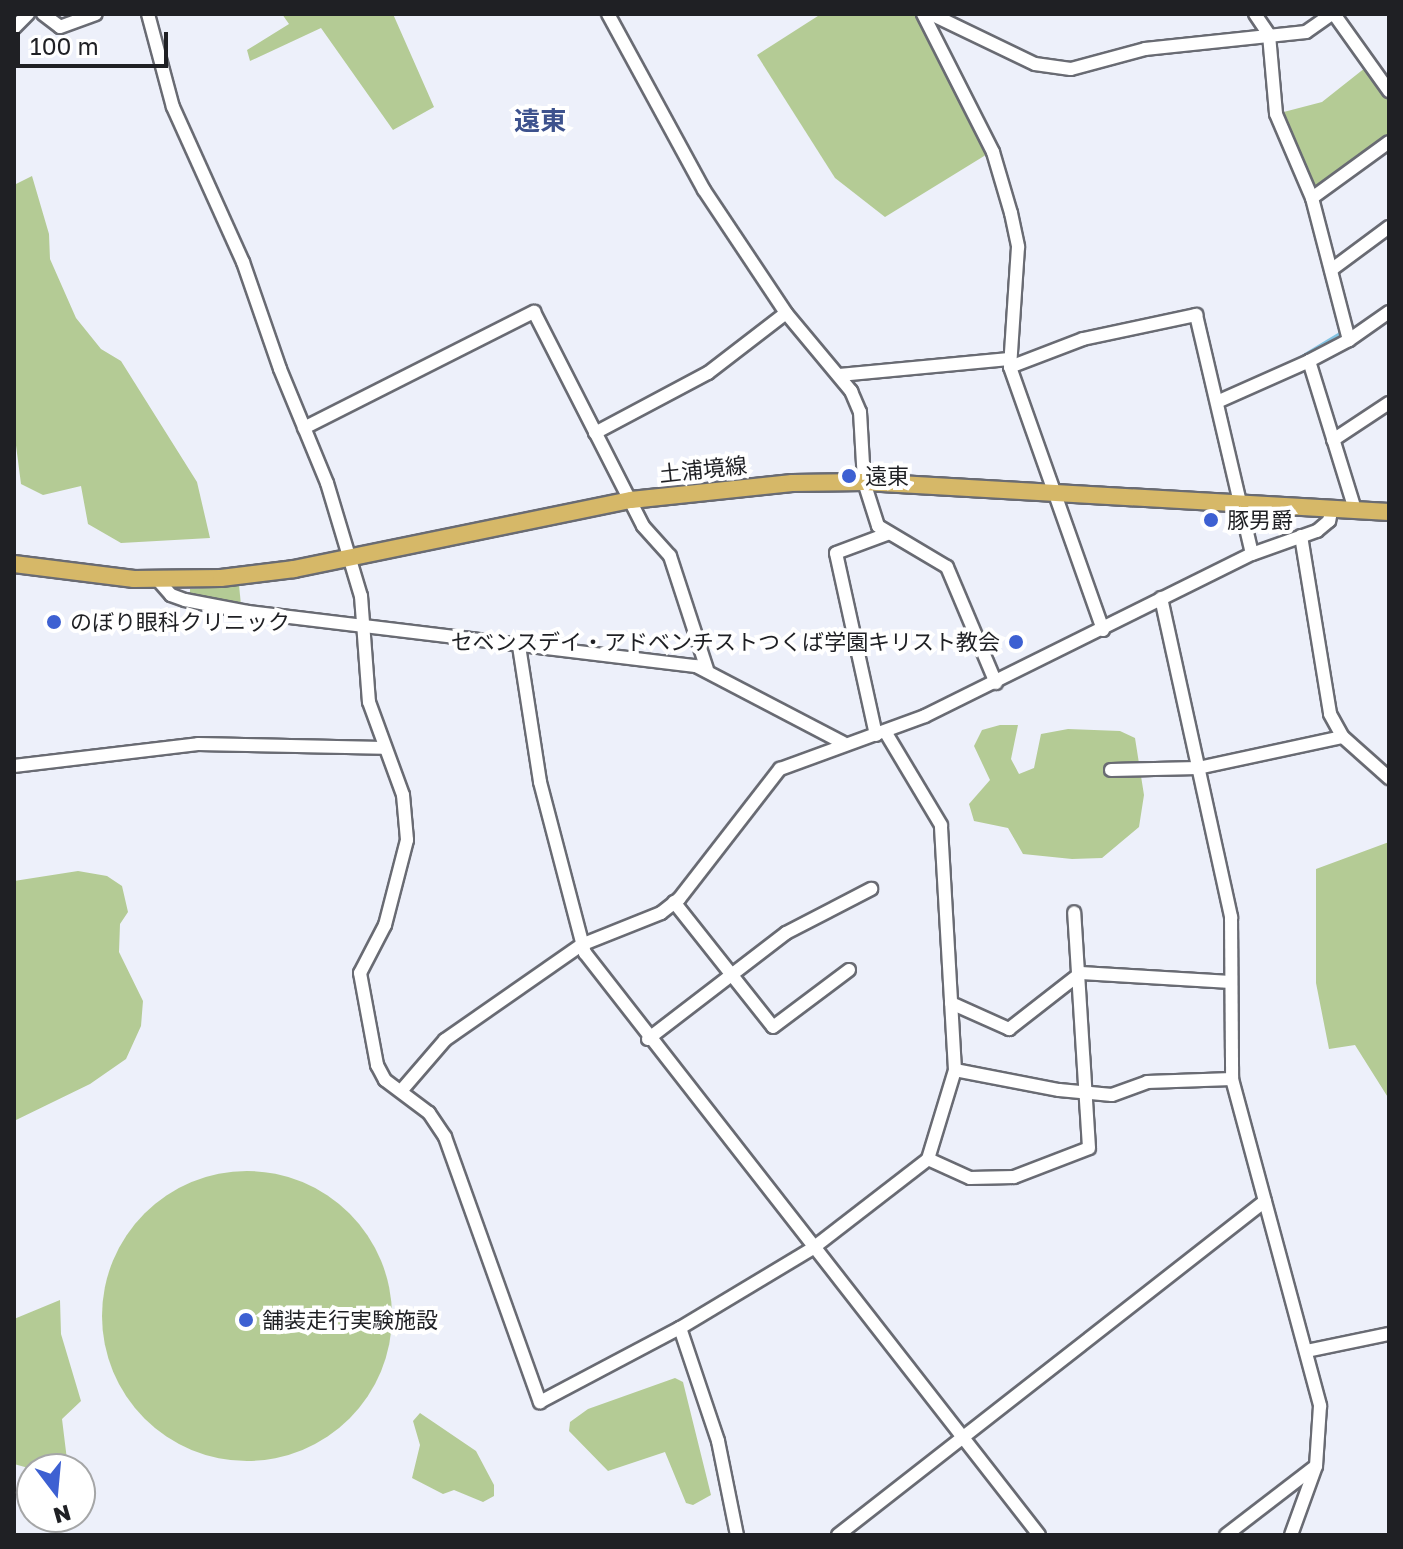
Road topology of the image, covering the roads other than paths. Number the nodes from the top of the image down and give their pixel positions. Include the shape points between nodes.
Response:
1 (28, 14) edge
2 (43, 14) edge
3 (96, 14) edge
4 (148, 14) edge
5 (923, 14) edge
6 (931, 14) edge
7 (1255, 14) edge
8 (1333, 14) edge
9 (611, 15) edge
10 (14, 28) edge
11 (1269, 35) junction
12 (1389, 91) edge
13 (1389, 142) edge
14 (1312, 198) junction
15 (1389, 227) edge
16 (1331, 270) junction
17 (1389, 312) edge
18 (786, 313) junction
19 (1349, 340) junction
20 (1309, 361) junction
21 (1009, 363) junction
22 (840, 375) junction
23 (1221, 400) junction
24 (1389, 403) edge
25 (304, 428) junction
26 (595, 433) junction
27 (1333, 440) junction
28 (864, 482) junction
29 (1053, 493) junction
30 (631, 500) junction
31 (1240, 503) junction
32 (1332, 508) junction
33 (1386, 508) edge
34 (1355, 510) junction
35 (887, 534) junction
36 (1301, 536) junction
37 (1252, 554) junction
38 (350, 557) junction
39 (22, 566) edge
40 (158, 580) junction
41 (1161, 598) junction
42 (366, 629) junction
43 (1103, 630) junction
44 (519, 646) junction
45 (707, 669) junction
46 (996, 683) junction
47 (881, 734) junction
48 (1343, 737) junction
49 (843, 743) junction
50 (383, 748) junction
51 (14, 766) edge
52 (1198, 768) junction
53 (1111, 770) dead end
54 (1389, 778) edge
55 (871, 889) dead end
56 (674, 902) junction
57 (1074, 912) dead end
58 (581, 945) junction
59 (849, 970) dead end
60 (1081, 973) junction
61 (731, 975) junction
62 (1231, 982) junction
63 (951, 1003) junction
64 (648, 1039) junction
65 (955, 1070) junction
66 (1232, 1079) junction
67 (401, 1091) junction
68 (1088, 1093) junction
69 (928, 1159) junction
70 (1265, 1201) junction
71 (813, 1248) junction
72 (680, 1328) junction
73 (1389, 1334) edge
74 (1307, 1351) junction
75 (961, 1437) junction
76 (1316, 1466) junction
77 (737, 1535) edge
78 (838, 1535) edge
79 (1039, 1535) edge
80 (1226, 1535) edge
81 (1291, 1535) edge

1 - 10 street
2 - 3 street via 60,27
4 - 25 street via 178,120 243,262
5 - 21 street via 988,140 1011,213 1018,247
6 - 11 street via 1000,49 1059,69 1145,49
7 - 11 street
8 - 11 street via 1306,32
8 - 12 street
9 - 18 street via 704,190
11 - 14 street via 1276,114
13 - 14 street
14 - 16 street
15 - 16 street
16 - 19 street
17 - 19 street
18 - 22 street
18 - 26 street via 708,373
19 - 20 street
20 - 23 street
20 - 27 street
21 - 22 street
21 - 23 street via 1083,339 1196,315
21 - 29 street
22 - 28 street via 860,412
23 - 31 street
24 - 27 street
25 - 26 street via 534,312
25 - 38 street
26 - 30 street
27 - 34 street
28 - 29 main road, 土浦境線
28 - 30 main road, 土浦境線 via 738,486
28 - 35 street via 878,526
29 - 31 main road, 土浦境線
29 - 43 street
30 - 38 main road, 土浦境線
30 - 45 street via 643,526 670,556
31 - 32 main road, 土浦境線
31 - 37 street
32 - 34 main road, 土浦境線
32 - 36 street via 1324,527
33 - 34 main road, 土浦境線
35 - 46 street via 947,567
35 - 47 street via 836,553
36 - 37 street
36 - 48 street via 1330,714
37 - 41 street
38 - 40 main road, 土浦境線 via 245,576
38 - 42 street
39 - 40 main road, 土浦境線
40 - 42 street via 185,600
41 - 43 street
41 - 52 street
42 - 44 street
42 - 50 street via 369,702
43 - 46 street
44 - 45 street
44 - 58 street via 540,782
45 - 49 street
46 - 47 street
47 - 49 street
47 - 63 street via 941,825
48 - 52 street
48 - 54 street
49 - 56 street via 780,769 768,780 747,815
50 - 51 street via 198,744
50 - 67 street via 403,795 407,840 394,900 358,986 377,1065 385,1080
52 - 53 street
52 - 62 street via 1231,917
55 - 61 street via 786,933
56 - 58 street
56 - 61 street
57 - 60 street
58 - 64 street
58 - 67 street via 445,1040
59 - 61 street via 773,1027
60 - 62 street
60 - 63 street via 1009,1029
60 - 68 street
61 - 64 street
62 - 66 street
63 - 65 street
64 - 71 street
65 - 68 street
65 - 69 street
66 - 68 street via 1163,1080 1112,1095
66 - 70 street
67 - 72 street via 429,1113 445,1137 540,1402
68 - 69 street via 1089,1148 1014,1177 970,1178
69 - 71 street
70 - 74 street
70 - 75 street
71 - 72 street
71 - 75 street
72 - 77 street via 718,1441
73 - 74 street
74 - 76 street via 1320,1406
75 - 78 street
75 - 79 street
76 - 80 street
76 - 81 street

